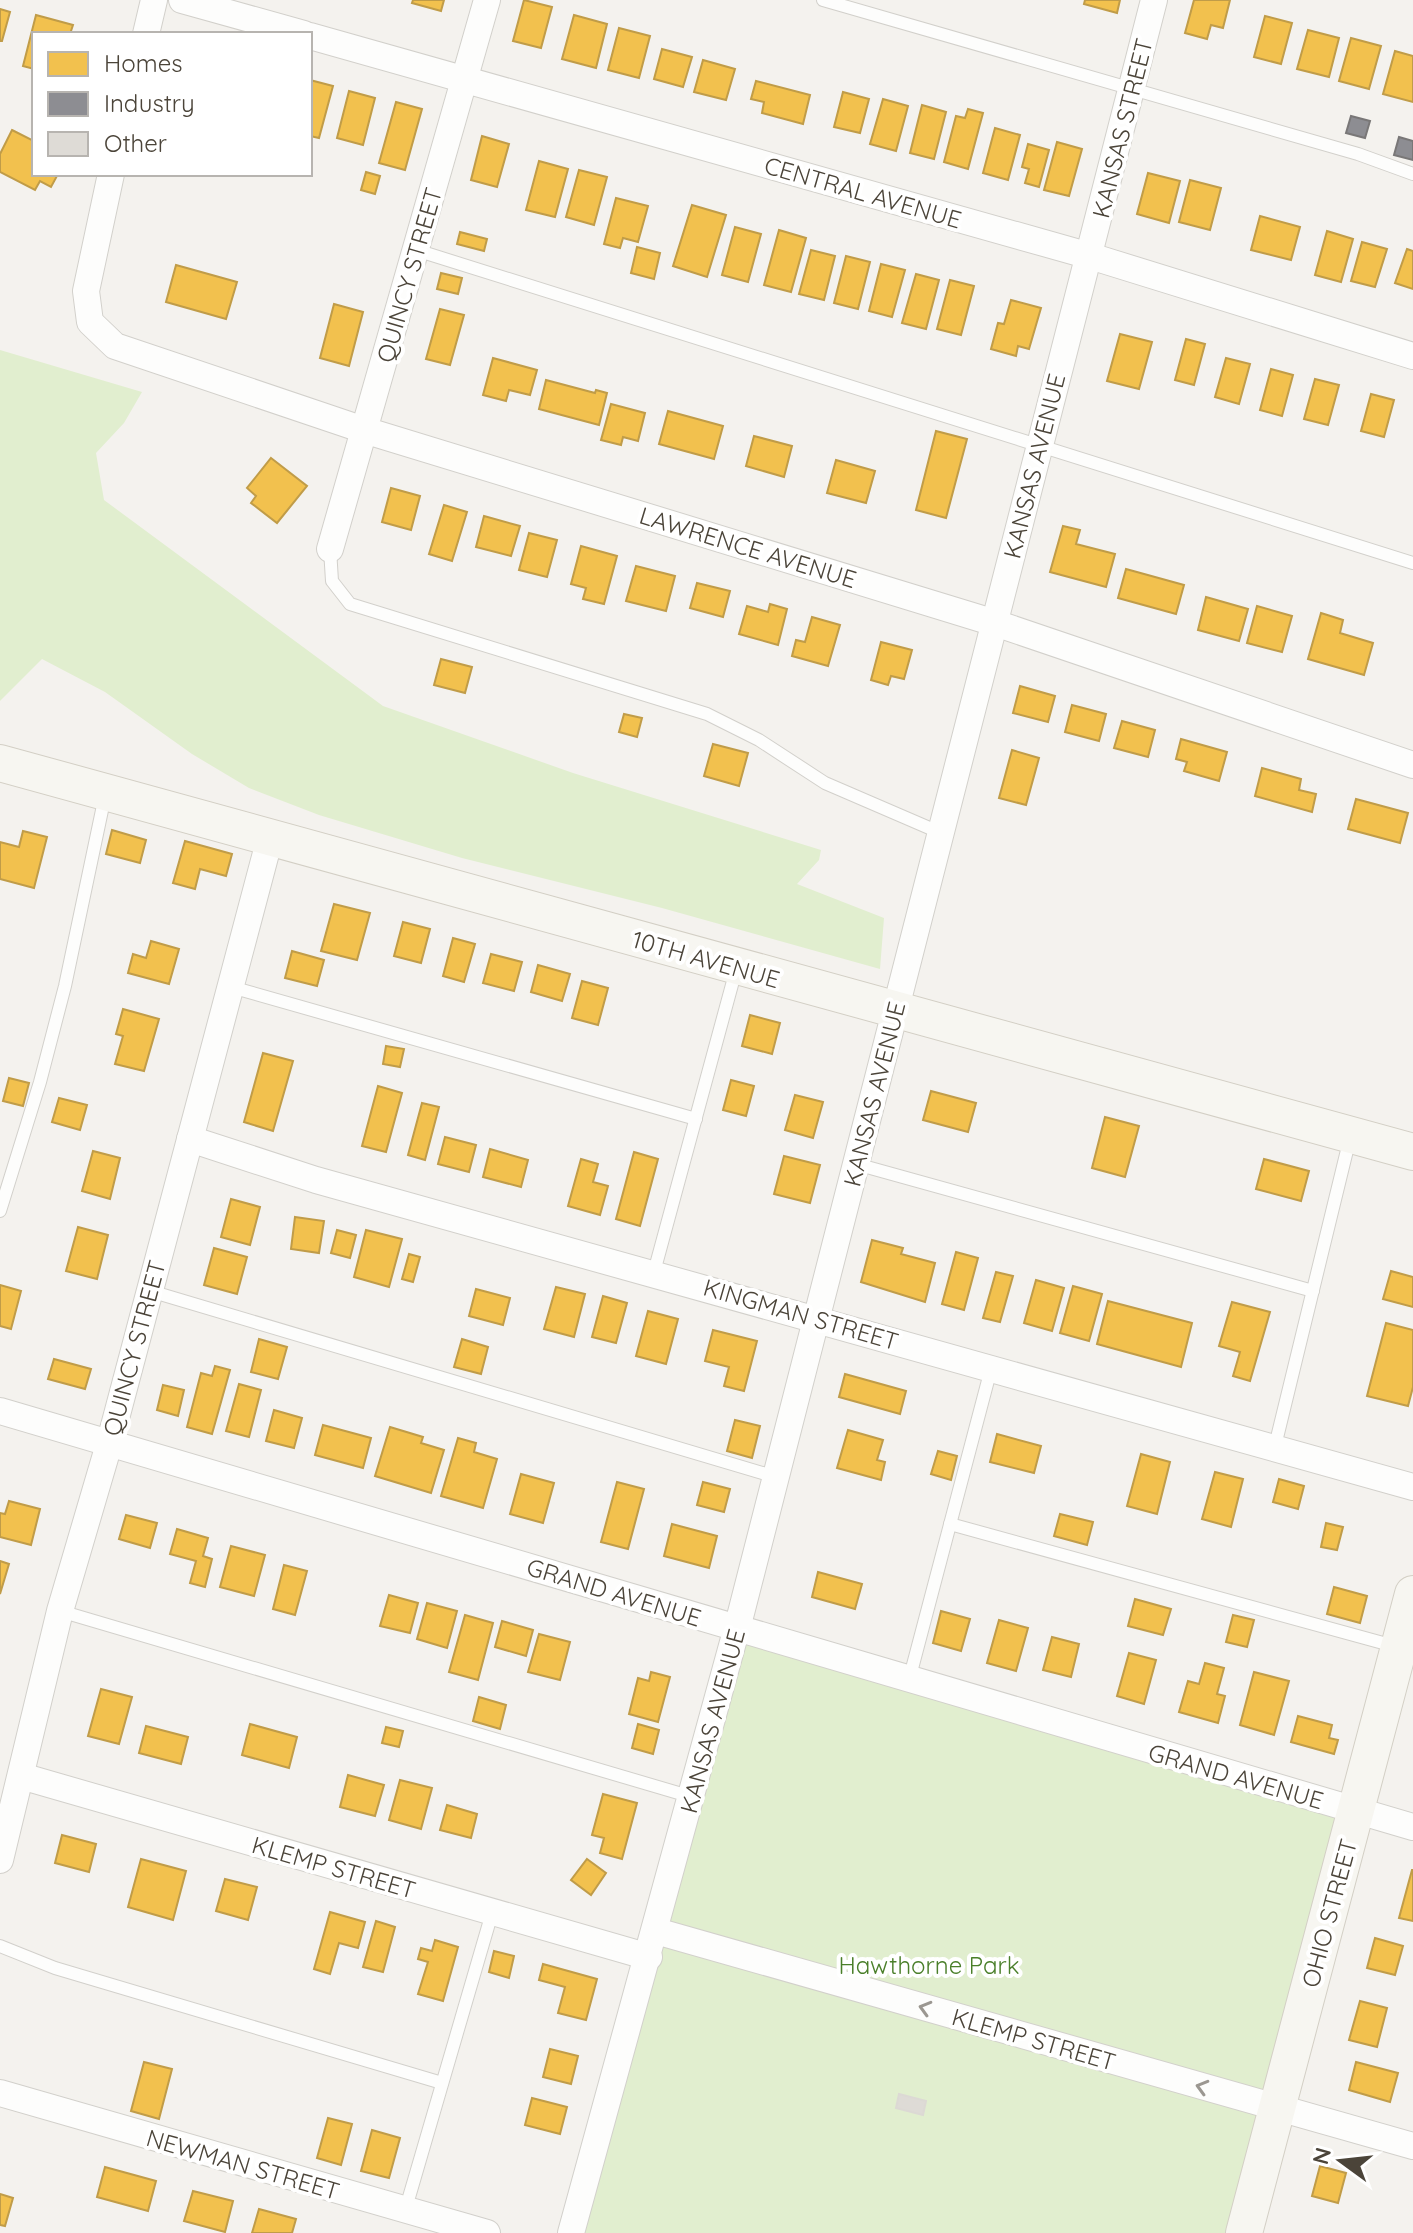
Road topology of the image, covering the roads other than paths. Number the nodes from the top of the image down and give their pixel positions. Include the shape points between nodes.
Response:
1 (154, 0) edge
2 (182, 0) edge
3 (487, 0) edge
4 (823, 0) edge
5 (1154, 0) edge
6 (146, 32) edge
7 (297, 32) edge
8 (312, 37) edge
9 (466, 79) junction
10 (1132, 89) junction
11 (1413, 174) edge
12 (111, 176) edge
13 (416, 250) junction
14 (1090, 256) junction
15 (1413, 356) edge
16 (364, 430) junction
17 (1038, 447) junction
18 (330, 549) joint
19 (1413, 563) edge
20 (995, 623) junction
21 (0, 763) edge
22 (1413, 765) edge
23 (106, 792) junction
24 (941, 833) junction
25 (270, 838) junction
26 (737, 967) junction
27 (231, 987) junction
28 (895, 1011) junction
29 (696, 1119) junction
30 (1351, 1135) junction
31 (190, 1139) junction
32 (1413, 1152) edge
33 (856, 1164) junction
34 (0, 1211) edge
35 (654, 1272) junction
36 (150, 1291) junction
37 (1313, 1291) junction
38 (817, 1319) junction
39 (991, 1369) junction
40 (0, 1411) edge
41 (110, 1441) junction
42 (1274, 1450) junction
43 (776, 1477) junction
44 (1413, 1487) edge
45 (950, 1524) junction
46 (1413, 1594) edge
47 (60, 1611) junction
48 (737, 1629) junction
49 (1399, 1647) junction
50 (909, 1680) junction
51 (21, 1776) junction
52 (692, 1797) junction
53 (1356, 1811) junction
54 (1413, 1827) edge
55 (0, 1860) edge
56 (492, 1913) junction
57 (656, 1931) junction
58 (0, 1946) edge
59 (649, 1957) junction
60 (442, 2083) junction
61 (0, 2093) edge
62 (1277, 2108) junction
63 (1413, 2146) edge
64 (405, 2211) junction
65 (487, 2233) edge
66 (571, 2233) edge
67 (1244, 2233) edge

1 - 6 street
2 - 7 street
3 - 9 street, QUINCY STREET
4 - 10 lane
5 - 10 street, KANSAS STREET
8 - 9 street, CENTRAL AVENUE
9 - 13 street, QUINCY STREET
9 - 14 street, CENTRAL AVENUE
10 - 11 lane
10 - 14 street, KANSAS STREET
12 - 16 street, LAWRENCE AVENUE via 86,291 90,322 115,346 143,358
13 - 16 street, QUINCY STREET
13 - 17 lane
14 - 15 street, CENTRAL AVENUE
14 - 17 street, KANSAS AVENUE
16 - 18 street, QUINCY STREET
16 - 20 street, LAWRENCE AVENUE
17 - 19 lane
17 - 20 street, KANSAS AVENUE
18 - 24 lane via 332,581 350,604 707,714 825,783
20 - 22 street, LAWRENCE AVENUE
20 - 24 street, KANSAS AVENUE
21 - 23 street, 10TH AVENUE
23 - 25 street, 10TH AVENUE
23 - 34 lane via 65,986
24 - 28 street, KANSAS AVENUE
25 - 26 street, 10TH AVENUE
25 - 27 street, QUINCY STREET
26 - 28 street, 10TH AVENUE
26 - 29 lane
27 - 29 lane
27 - 31 street, QUINCY STREET
28 - 30 street, 10TH AVENUE
28 - 33 street, KANSAS AVENUE
29 - 35 lane
30 - 32 street, 10TH AVENUE
30 - 37 lane
31 - 35 street, KINGMAN STREET via 316,1180
31 - 36 street, QUINCY STREET
33 - 37 lane
33 - 38 street, KANSAS AVENUE
35 - 38 street, KINGMAN STREET
36 - 41 street, QUINCY STREET
36 - 43 lane
37 - 42 lane
38 - 39 street, KINGMAN STREET
38 - 43 street, KANSAS AVENUE
39 - 42 street, KINGMAN STREET
39 - 45 lane
40 - 41 street, GRAND AVENUE
41 - 47 street, QUINCY STREET
41 - 48 street, GRAND AVENUE
42 - 44 street, KINGMAN STREET
43 - 48 street, KANSAS AVENUE
45 - 49 lane
45 - 50 lane
46 - 49 street, OHIO STREET
47 - 51 street, QUINCY STREET
47 - 52 lane
48 - 50 street, GRAND AVENUE
48 - 52 street, KANSAS AVENUE
49 - 53 street, OHIO STREET
50 - 53 street, GRAND AVENUE
51 - 55 street, QUINCY STREET
51 - 56 street, KLEMP STREET
52 - 57 street, KANSAS AVENUE
53 - 54 street, GRAND AVENUE
53 - 62 street, OHIO STREET
56 - 59 street, KLEMP STREET
56 - 60 lane
57 - 59 street
62 -> 57 street, KLEMP STREET
58 - 60 lane via 55,1968
59 - 66 street
60 - 64 lane
61 - 64 street, NEWMAN STREET
62 - 63 street, KLEMP STREET
62 - 67 street, OHIO STREET
64 - 65 street, NEWMAN STREET

